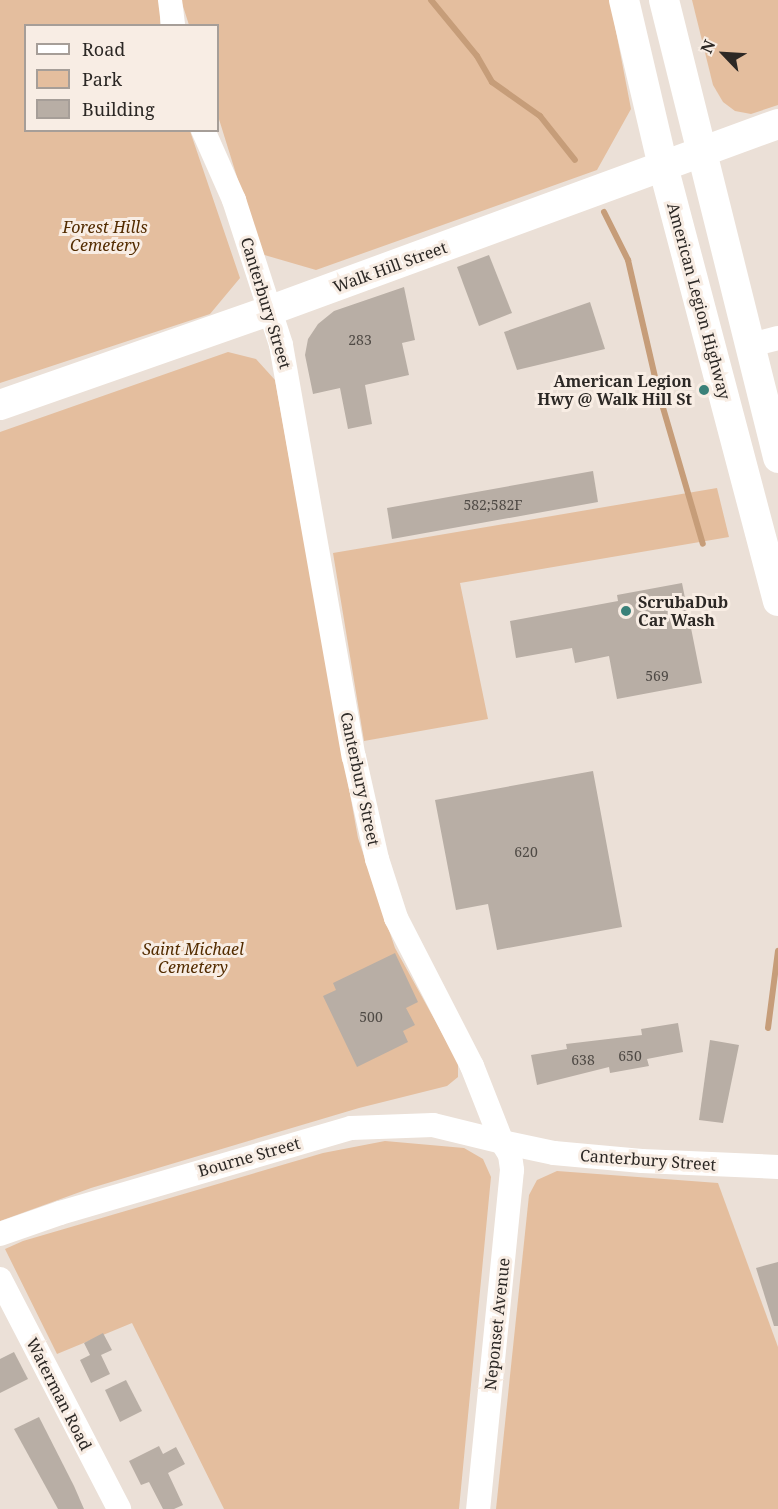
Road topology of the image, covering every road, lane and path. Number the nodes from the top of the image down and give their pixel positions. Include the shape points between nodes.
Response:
1 (170, 0) edge
2 (624, 0) edge
3 (664, 0) edge
4 (172, 24) edge
5 (778, 124) edge
6 (204, 132) edge
7 (701, 153) junction
8 (663, 166) junction
9 (271, 310) junction
10 (764, 342) edge
11 (0, 405) edge
12 (778, 459) edge
13 (778, 601) edge
14 (502, 1142) junction
15 (778, 1167) edge
16 (0, 1234) edge
17 (0, 1280) edge
18 (119, 1509) edge
19 (478, 1509) edge

1 - 4 street
2 - 8 main road, American Legion Highway
3 - 7 main road
5 - 7 main road, Walk Hill Street
6 - 9 street, Canterbury Street via 234,200
7 - 8 main road, Walk Hill Street
7 - 10 main road
8 - 9 main road, Walk Hill Street
8 - 13 main road, American Legion Highway
9 - 11 main road, Walk Hill Street
9 - 14 street, Canterbury Street via 289,382 350,737 377,859 396,918 472,1066
10 - 12 main road
14 - 15 street, Canterbury Street via 554,1153 642,1161
14 - 16 street, Bourne Street via 432,1125 351,1128
14 - 19 street, Neponset Avenue via 510,1155 512,1170
17 - 18 street, Waterman Road

